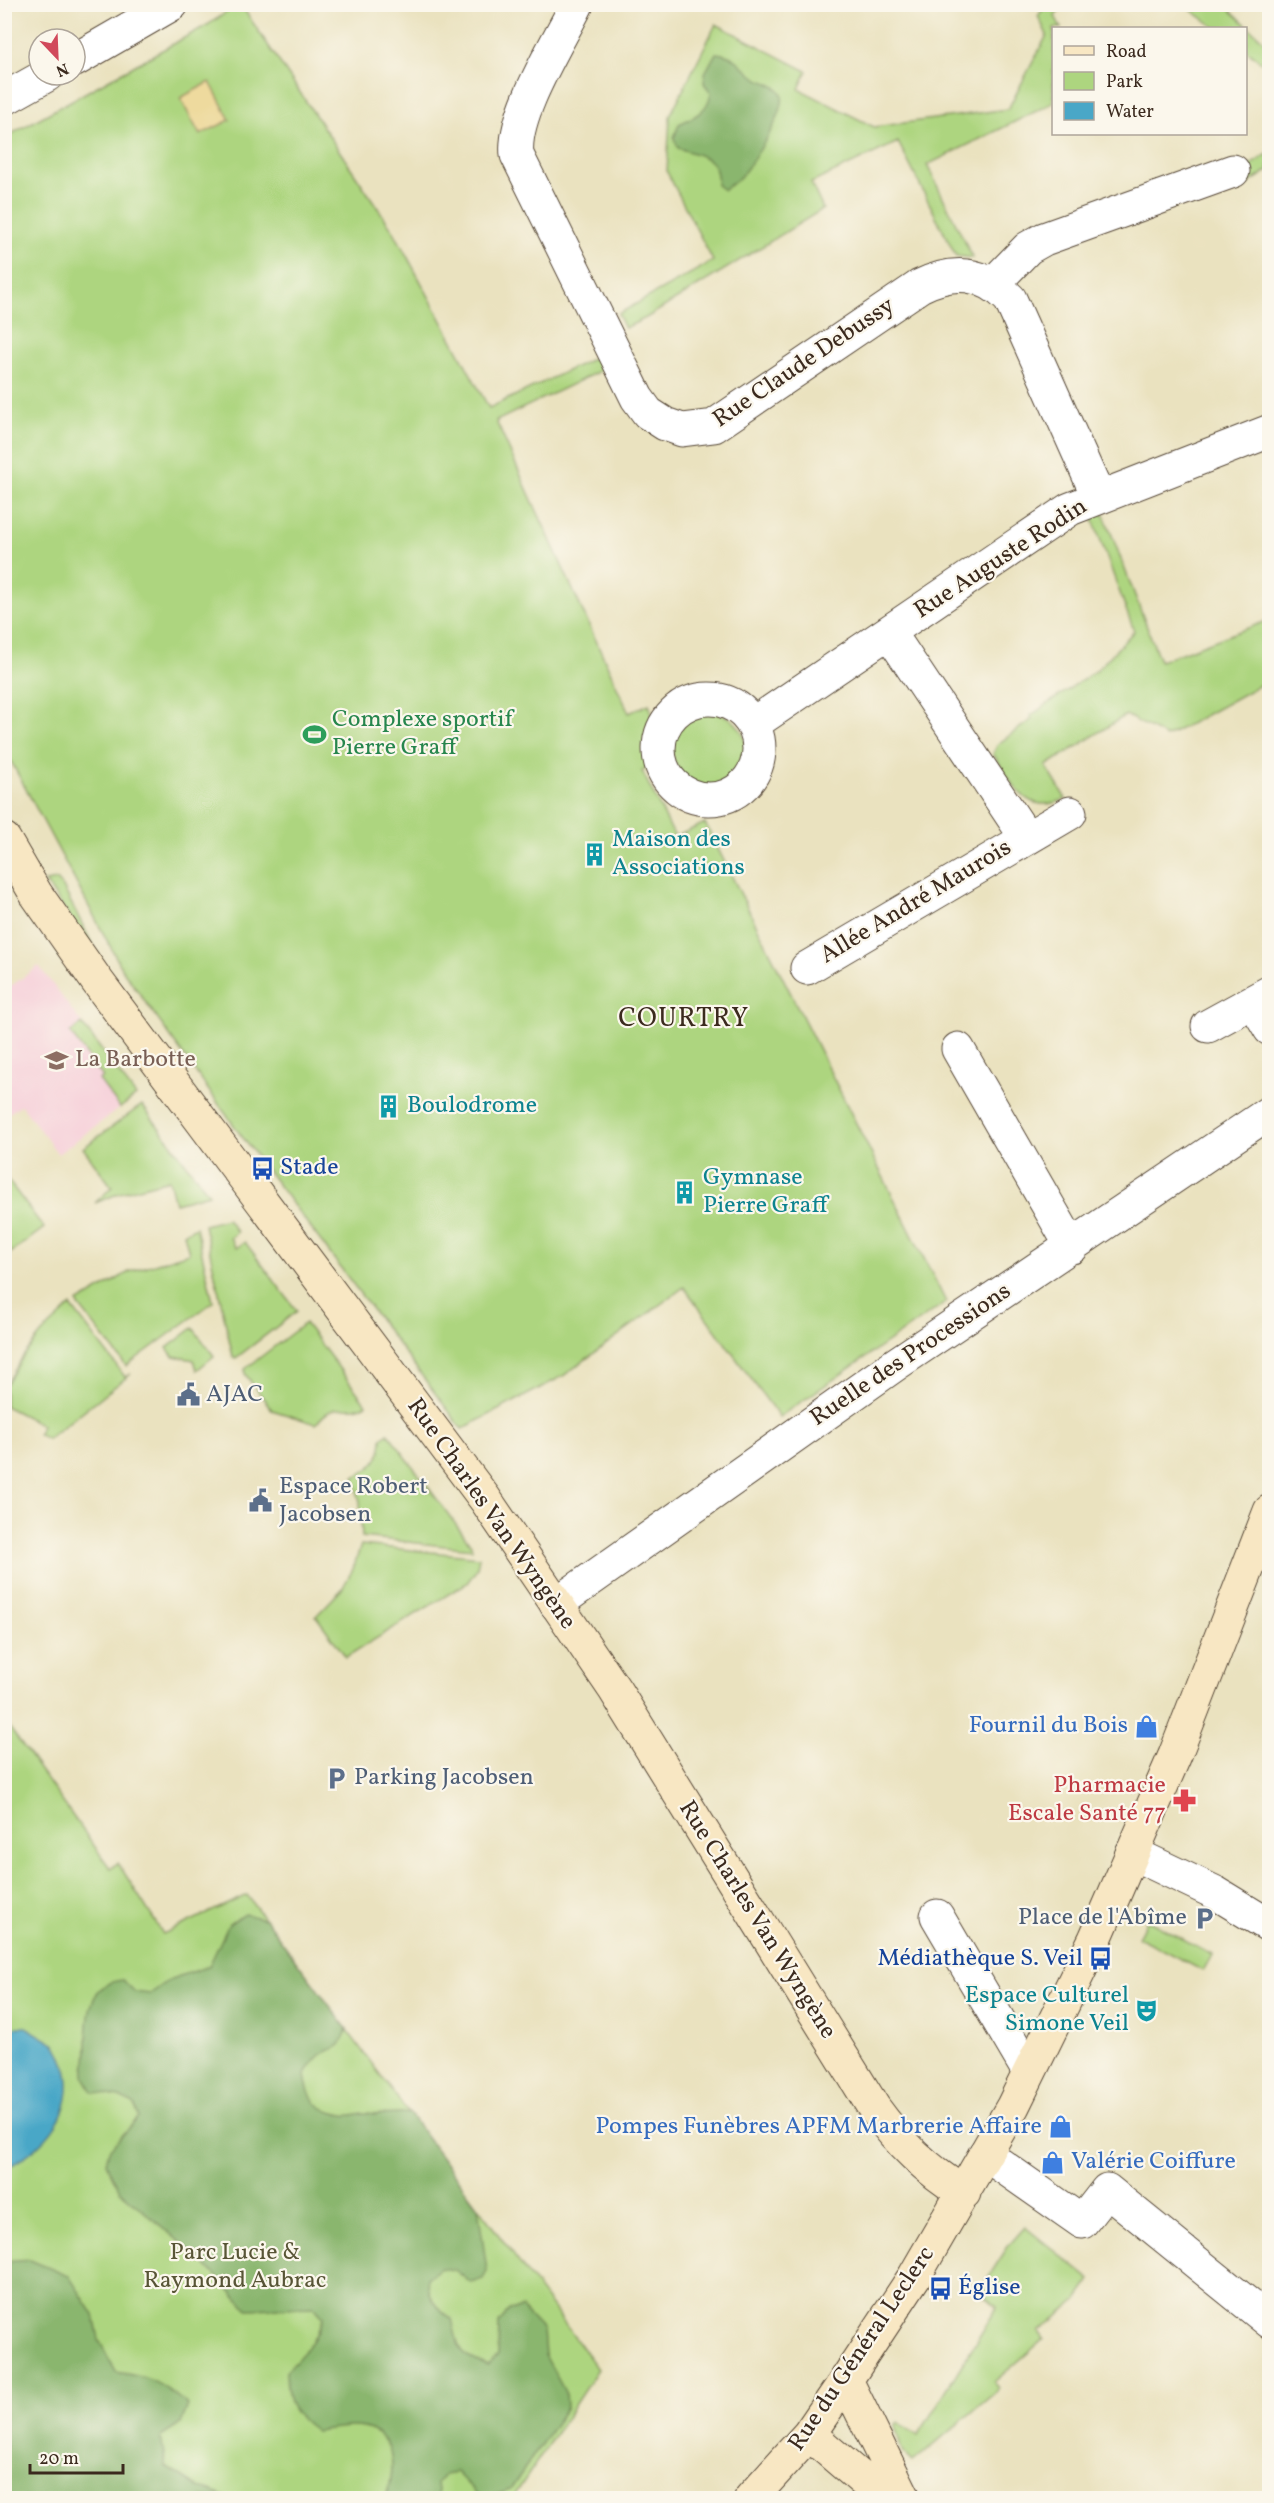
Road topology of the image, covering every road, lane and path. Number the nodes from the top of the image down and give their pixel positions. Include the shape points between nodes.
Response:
1 (577, 4) edge
2 (169, 5) edge
3 (87, 53) edge
4 (27, 86) edge
5 (4, 99) edge
6 (1233, 171) dead end
7 (994, 283) junction
8 (1269, 431) edge
9 (1098, 496) junction
10 (889, 632) junction
11 (753, 724) dead end
12 (1070, 813) dead end
13 (1026, 837) junction
14 (4, 839) edge
15 (807, 968) dead end
16 (1264, 1008) edge
17 (1208, 1026) dead end
18 (958, 1049) dead end
19 (1269, 1112) edge
20 (1072, 1247) junction
21 (1269, 1511) edge
22 (556, 1604) junction
23 (1132, 1853) junction
24 (937, 1916) dead end
25 (1269, 1926) edge
26 (1029, 2072) junction
27 (985, 2154) junction
28 (964, 2193) junction
29 (1269, 2322) edge
30 (846, 2380) junction
31 (809, 2434) junction
32 (751, 2499) edge
33 (884, 2499) edge
34 (904, 2499) edge

1 - 7 street, Rue Claude Debussy via 523,114 516,135 517,155 637,399 648,413 682,430 714,426 933,279 971,276
2 - 3 street
4 - 5 street
6 - 7 street via 1044,239 1028,248
7 - 9 street via 1018,314
8 - 9 street, Rue Auguste Rodin
9 - 10 street, Rue Auguste Rodin via 1046,524
10 - 11 street, Rue Auguste Rodin
10 - 13 street, Allée André Maurois
12 - 13 street, Allée André Maurois
13 - 15 street, Allée André Maurois
14 - 22 street, Rue Charles Van Wyngène via 72,948 485,1499
16 - 17 street
18 - 20 street
19 - 20 street, Ruelle des Processions
20 - 22 street, Ruelle des Processions via 792,1436
21 - 23 street, Rue du Général Leclerc via 1175,1755
22 - 28 street, Rue Charles Van Wyngène via 615,1690 874,2108 897,2140
23 - 25 street via 1216,1893
23 - 26 street, Rue du Général Leclerc via 1095,1939
24 - 26 street
26 - 27 street, Rue du Général Leclerc
27 - 28 street, Rue du Général Leclerc
27 - 29 street via 1083,2222 1107,2190
28 - 30 street, Rue du Général Leclerc
30 - 31 street, Rue du Général Leclerc
30 - 34 street
31 - 32 street, Rue du Général Leclerc
31 - 33 street

